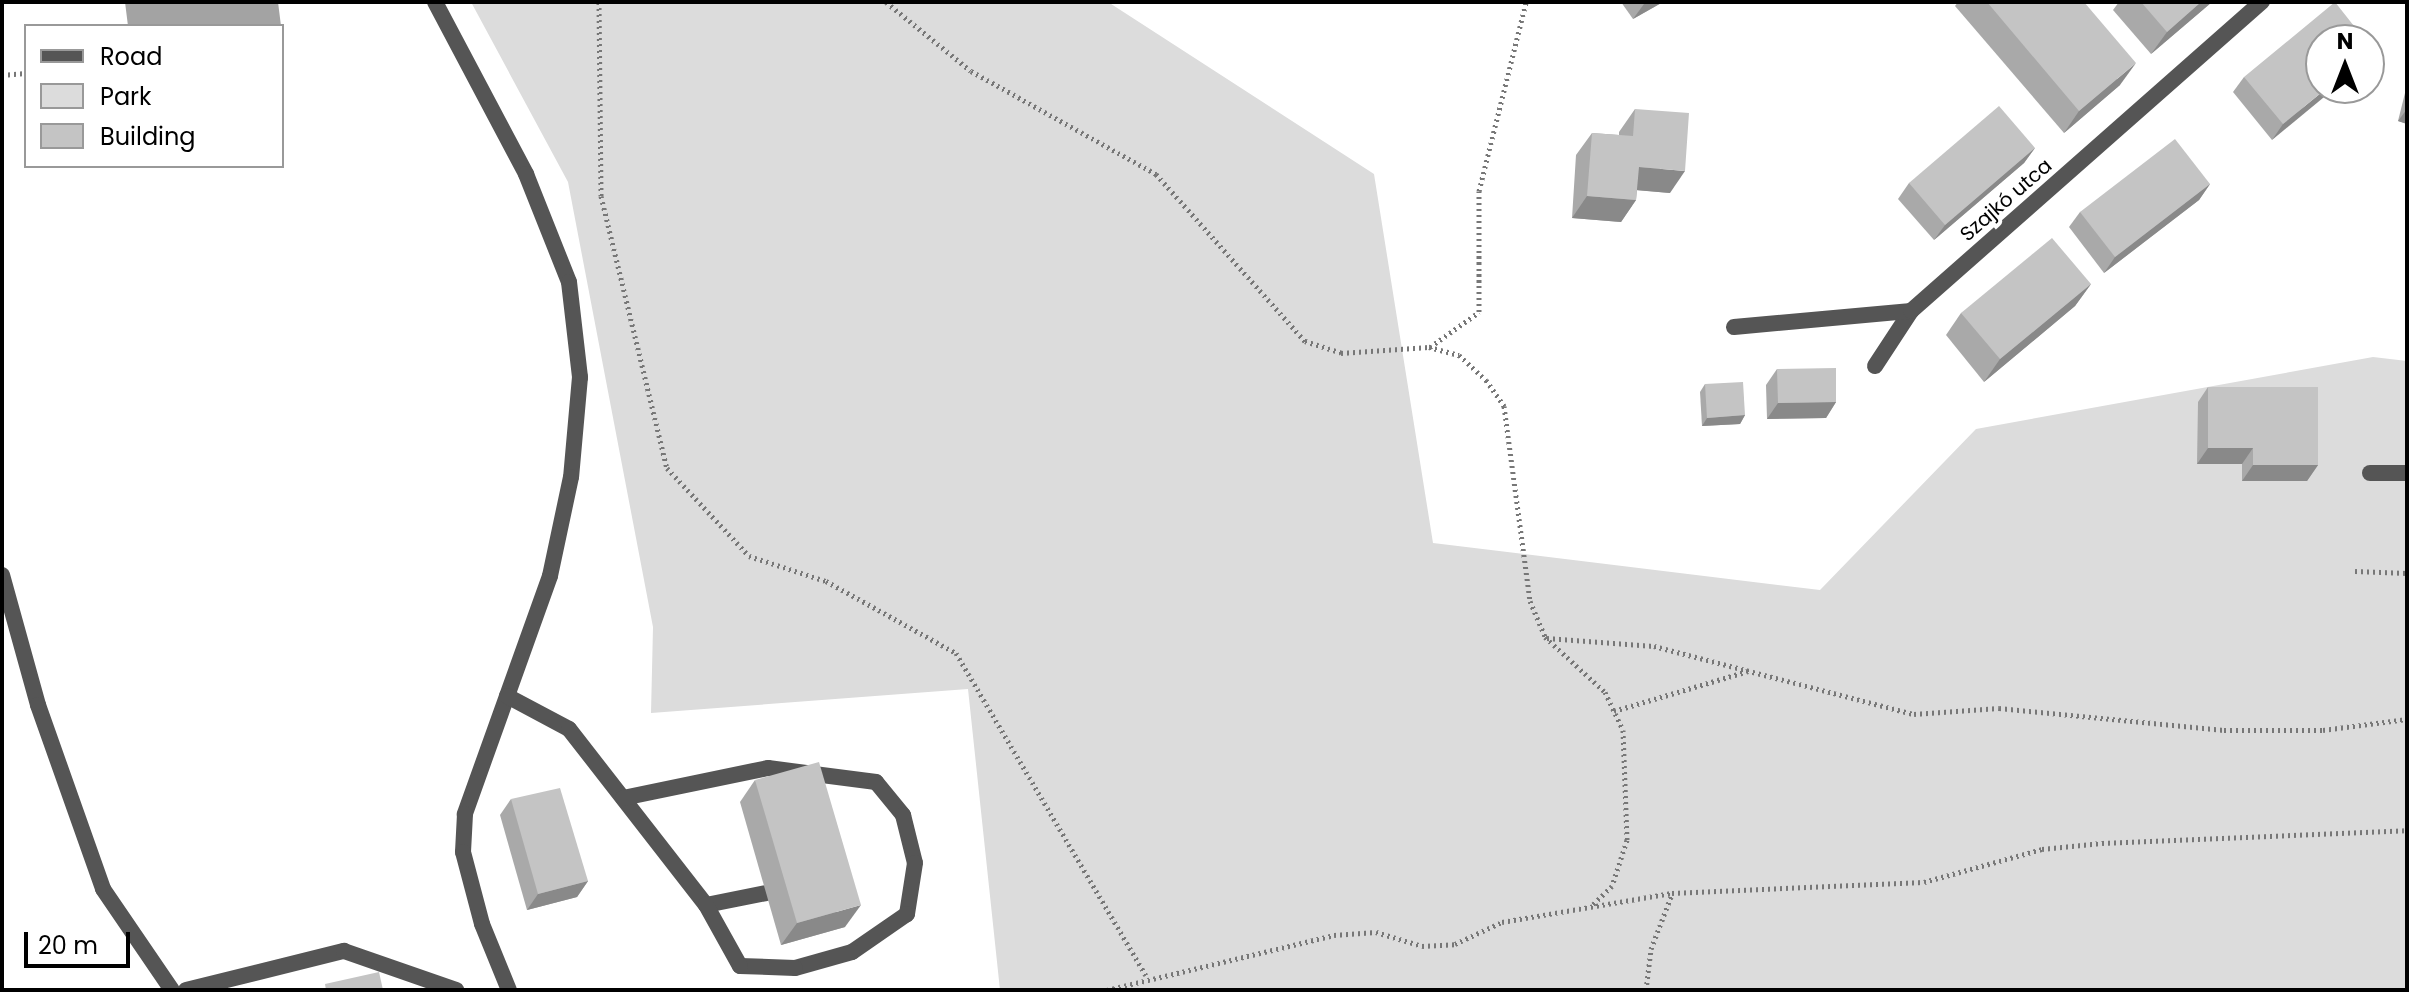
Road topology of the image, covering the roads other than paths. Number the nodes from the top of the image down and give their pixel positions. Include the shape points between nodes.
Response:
1 (435, 2) edge
2 (2262, 2) edge
3 (1911, 311) junction
4 (1734, 327) dead end
5 (1875, 366) dead end
6 (2370, 473) dead end
7 (2407, 473) edge
8 (2, 575) edge
9 (507, 696) junction
10 (623, 798) junction
11 (766, 893) dead end
12 (706, 905) junction
13 (172, 990) edge
14 (186, 990) edge
15 (456, 990) edge
16 (509, 990) edge

1 - 9 street via 526,174 569,282 580,377 571,477 550,576
2 - 3 street, Szajkó utca
3 - 4 street
3 - 5 street, Szajkó utca
6 - 7 street
8 - 13 street via 38,705 103,889
9 - 10 street via 569,729
9 - 16 street via 465,814 463,852 482,924
10 - 12 street
10 - 12 street via 768,768 876,782 903,815 915,863 907,914 852,952 795,968 740,966
11 - 12 street
14 - 15 street via 344,951

